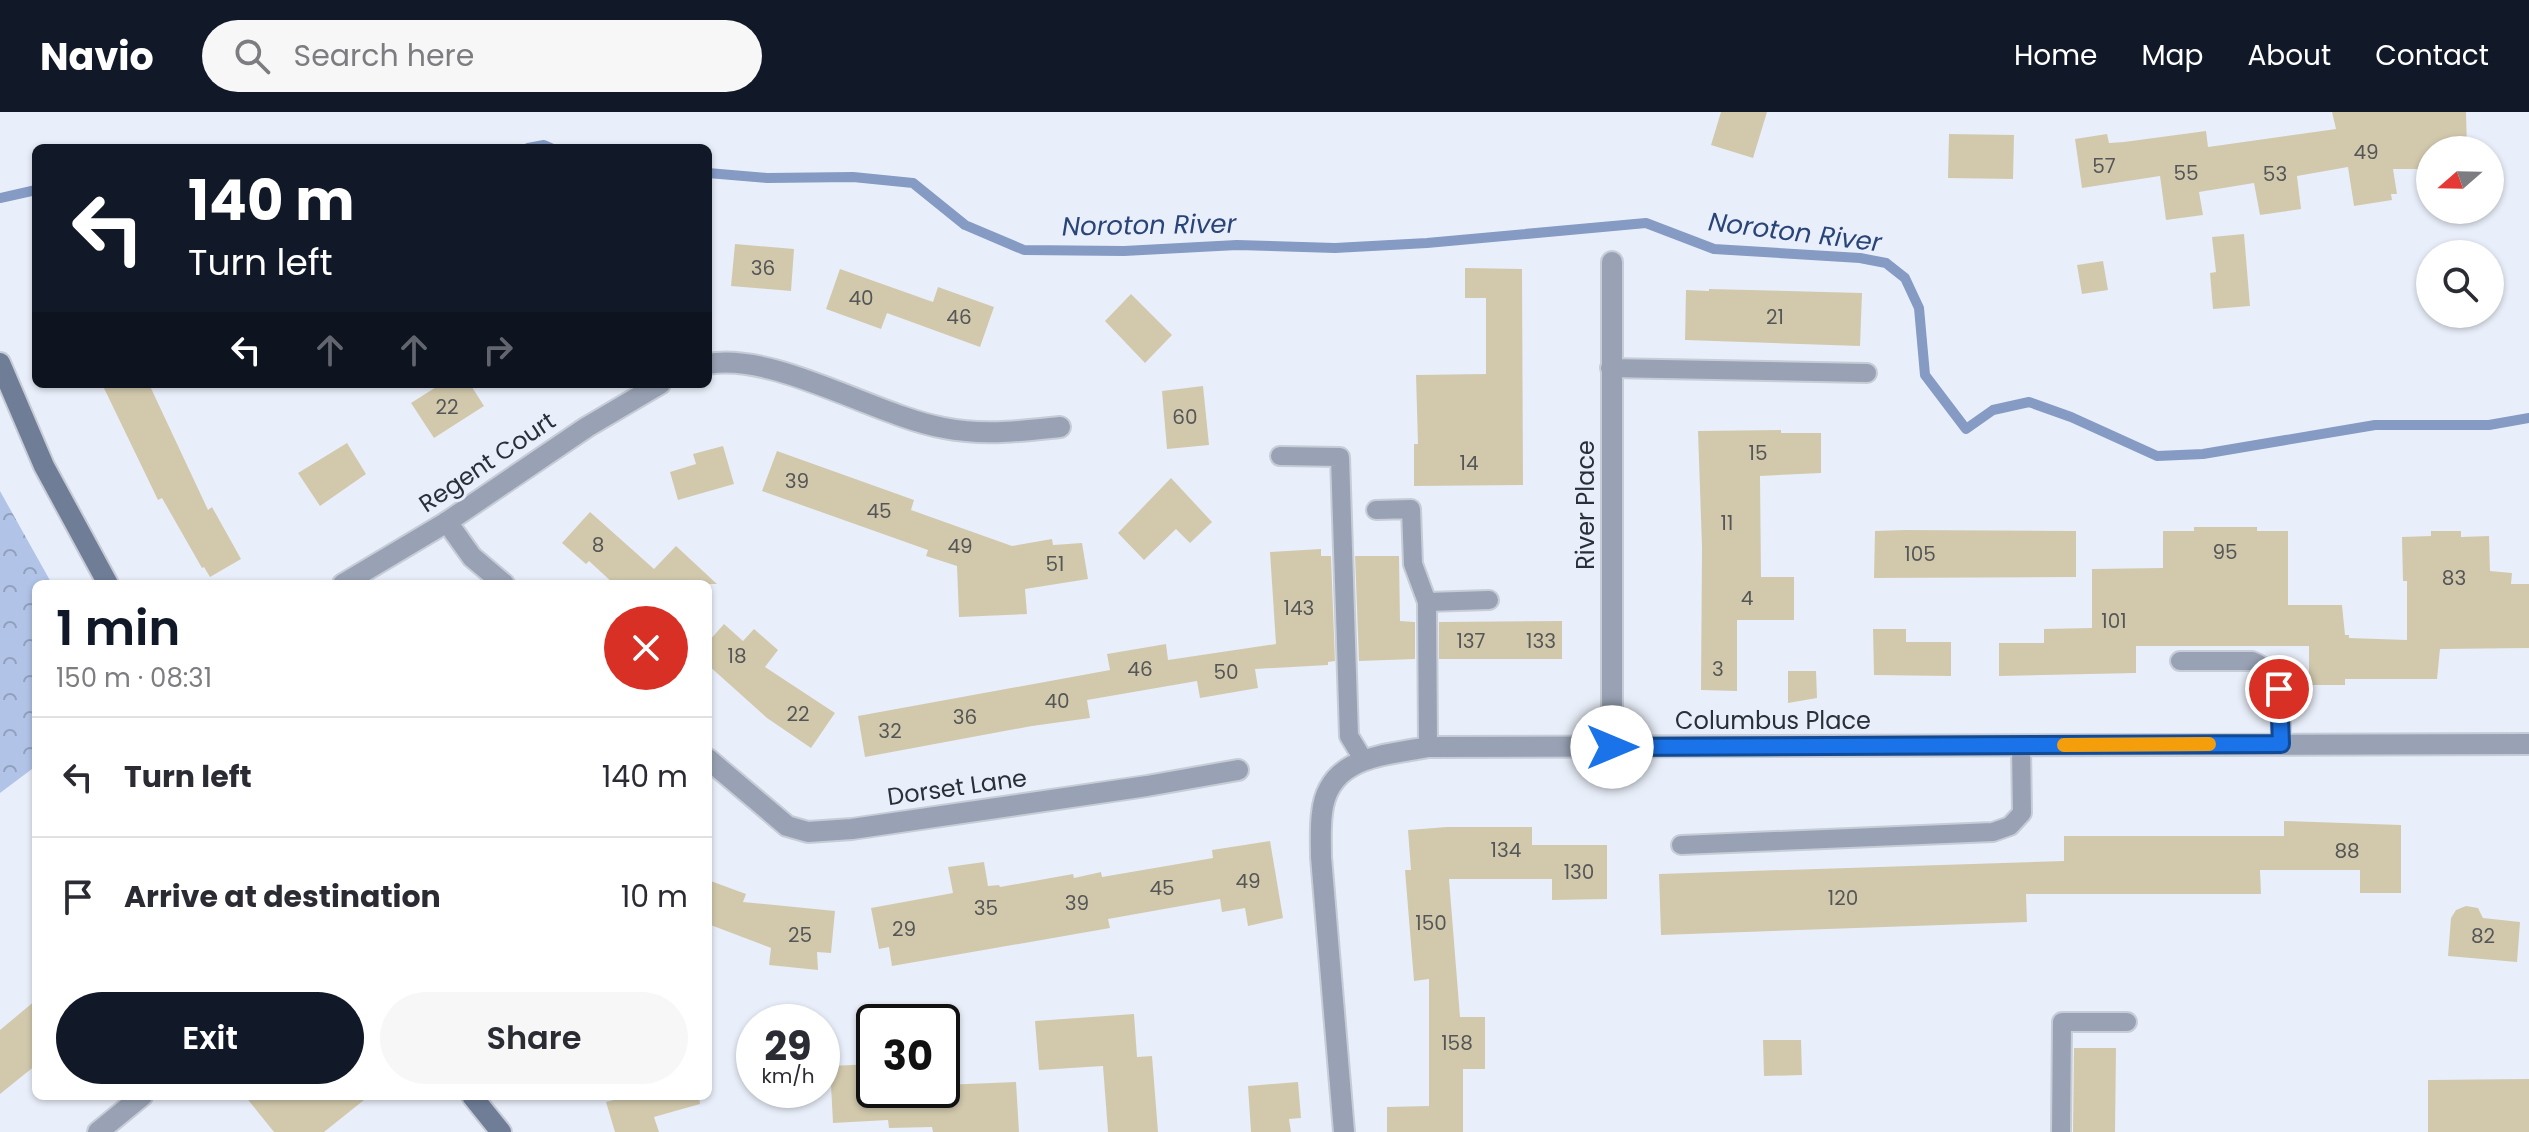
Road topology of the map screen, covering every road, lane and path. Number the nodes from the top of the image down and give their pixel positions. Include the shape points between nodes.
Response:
1 (1612, 262) dead end
2 (0, 363) edge
3 (712, 363) edge
4 (1610, 368) junction
5 (1867, 373) dead end
6 (653, 388) edge
7 (1060, 427) dead end
8 (1280, 456) dead end
9 (1376, 510) dead end
10 (447, 522) junction
11 (106, 580) edge
12 (350, 580) edge
13 (499, 580) edge
14 (1489, 600) dead end
15 (1427, 602) junction
16 (2180, 661) dead end
17 (2281, 744) junction
18 (2529, 744) edge
19 (2021, 745) junction
20 (1428, 747) junction
21 (1612, 747) junction
22 (1363, 759) junction
23 (712, 762) edge
24 (1238, 770) dead end
25 (1681, 845) dead end
26 (2127, 1022) dead end
27 (137, 1100) edge
28 (475, 1100) edge
29 (98, 1132) edge
30 (501, 1132) edge
31 (1344, 1132) edge
32 (2061, 1132) edge

1 - 4 street, River Place
2 - 11 street via 44,466
3 - 7 street via 754,366 942,428 995,434
4 - 5 lane
4 - 21 street, River Place
6 - 10 street, Regent Court
8 - 22 lane via 1340,457 1349,736
9 - 15 lane via 1411,509 1413,564
10 - 12 street, Regent Court
10 - 13 street via 472,557
14 - 15 lane
15 - 20 lane
16 - 17 lane via 2260,664 2279,689
17 - 18 street, Columbus Place
17 - 19 street, Columbus Place
19 - 21 street, Columbus Place
19 - 25 lane via 2022,813 2010,826 1993,832
20 - 21 street, Columbus Place
20 - 22 street, Columbus Place
22 - 31 street, Columbus Place via 1340,772 1326,792 1322,813 1321,857
23 - 24 street, Dorset Lane via 787,826 808,832
26 - 32 lane via 2062,1022
27 - 29 street
28 - 30 street

